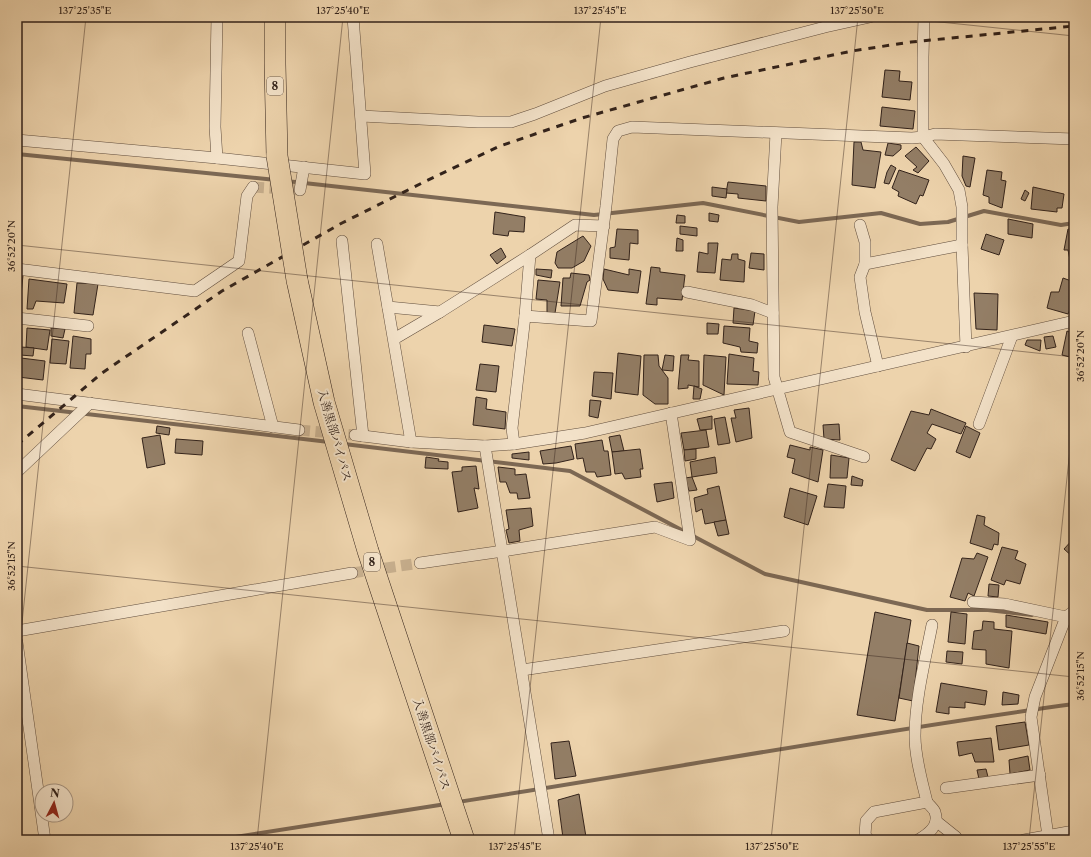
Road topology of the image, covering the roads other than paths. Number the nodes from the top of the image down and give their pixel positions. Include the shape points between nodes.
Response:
1 (217, 17) edge
2 (275, 17) edge
3 (353, 17) edge
4 (870, 17) edge
5 (924, 17) edge
6 (361, 116) junction
7 (776, 133) junction
8 (923, 137) junction
9 (1074, 139) edge
10 (17, 140) edge
11 (217, 158) junction
12 (304, 168) junction
13 (253, 187) dead end
14 (300, 190) dead end
15 (860, 225) dead end
16 (604, 226) junction
17 (342, 241) dead end
18 (377, 244) dead end
19 (962, 245) junction
20 (530, 255) junction
21 (865, 264) junction
22 (17, 269) edge
23 (687, 292) dead end
24 (388, 307) junction
25 (440, 312) junction
26 (773, 313) junction
27 (525, 316) junction
28 (17, 318) edge
29 (1074, 321) edge
30 (88, 326) dead end
31 (248, 334) dead end
32 (1012, 336) junction
33 (394, 339) junction
34 (966, 347) junction
35 (878, 366) junction
36 (777, 389) junction
37 (17, 394) edge
38 (90, 403) junction
39 (671, 413) junction
40 (979, 424) dead end
41 (273, 426) junction
42 (299, 430) tunnel mouth
43 (411, 442) junction
44 (514, 444) junction
45 (485, 446) junction
46 (864, 457) dead end
47 (17, 472) edge
48 (503, 551) junction
49 (420, 563) tunnel mouth
50 (352, 573) tunnel mouth
51 (973, 602) dead end
52 (1070, 614) edge
53 (932, 625) dead end
54 (17, 631) edge
55 (784, 631) dead end
56 (17, 642) edge
57 (522, 670) junction
58 (1040, 774) junction
59 (946, 788) dead end
60 (927, 802) junction
61 (936, 821) junction
62 (1074, 831) edge
63 (1053, 837) edge
64 (45, 840) edge
65 (464, 840) edge
66 (549, 840) edge
67 (869, 840) edge
68 (918, 840) edge
69 (957, 840) edge
70 (1024, 840) edge

1 - 11 street
2 - 65 highway, 入善黒部バイパス / 8, bridge via 277,156 297,280 324,402 368,552
3 - 6 street
4 - 6 street via 605,86 511,122
5 - 8 street
6 - 12 street via 365,174
7 - 8 street
7 - 16 street via 632,127 618,131 613,139
7 - 26 street via 772,207
8 - 9 street via 935,134
8 - 19 street via 944,164 959,190 962,207
10 - 11 street
11 - 12 street
12 - 14 street
13 - 22 street via 247,196 239,261 195,291
15 - 21 street via 865,242
16 - 20 street via 575,225
16 - 27 street via 591,321
17 - 43 street via 359,436
18 - 24 street
19 - 21 street
19 - 34 street
20 - 25 street
20 - 27 street
21 - 35 street via 860,277 865,312
23 - 26 street via 752,305
24 - 25 street
24 - 33 street
25 - 33 street
26 - 36 street via 774,377
27 - 44 street via 512,428
28 - 30 street
29 - 32 street
31 - 41 street
32 - 34 street
32 - 40 street
33 - 43 street
34 - 35 street
35 - 36 street
36 - 39 street
36 - 46 street via 790,432
37 - 38 street
38 - 41 street
38 - 47 street
39 - 44 street via 585,433
39 - 48 street via 690,540 654,527
41 - 42 street
43 - 45 street
44 - 45 street
45 - 48 street
48 - 49 street
48 - 57 street
50 - 54 street
51 - 52 street
52 - 58 street via 1035,697 1032,717
53 - 60 street via 916,713 915,737
55 - 57 street
56 - 64 street
57 - 66 street
58 - 59 street
58 - 63 street
60 - 61 street via 935,812
60 - 67 street via 874,812 866,821 865,835
61 - 68 street via 931,832
61 - 69 street
62 - 63 street
63 - 70 street

